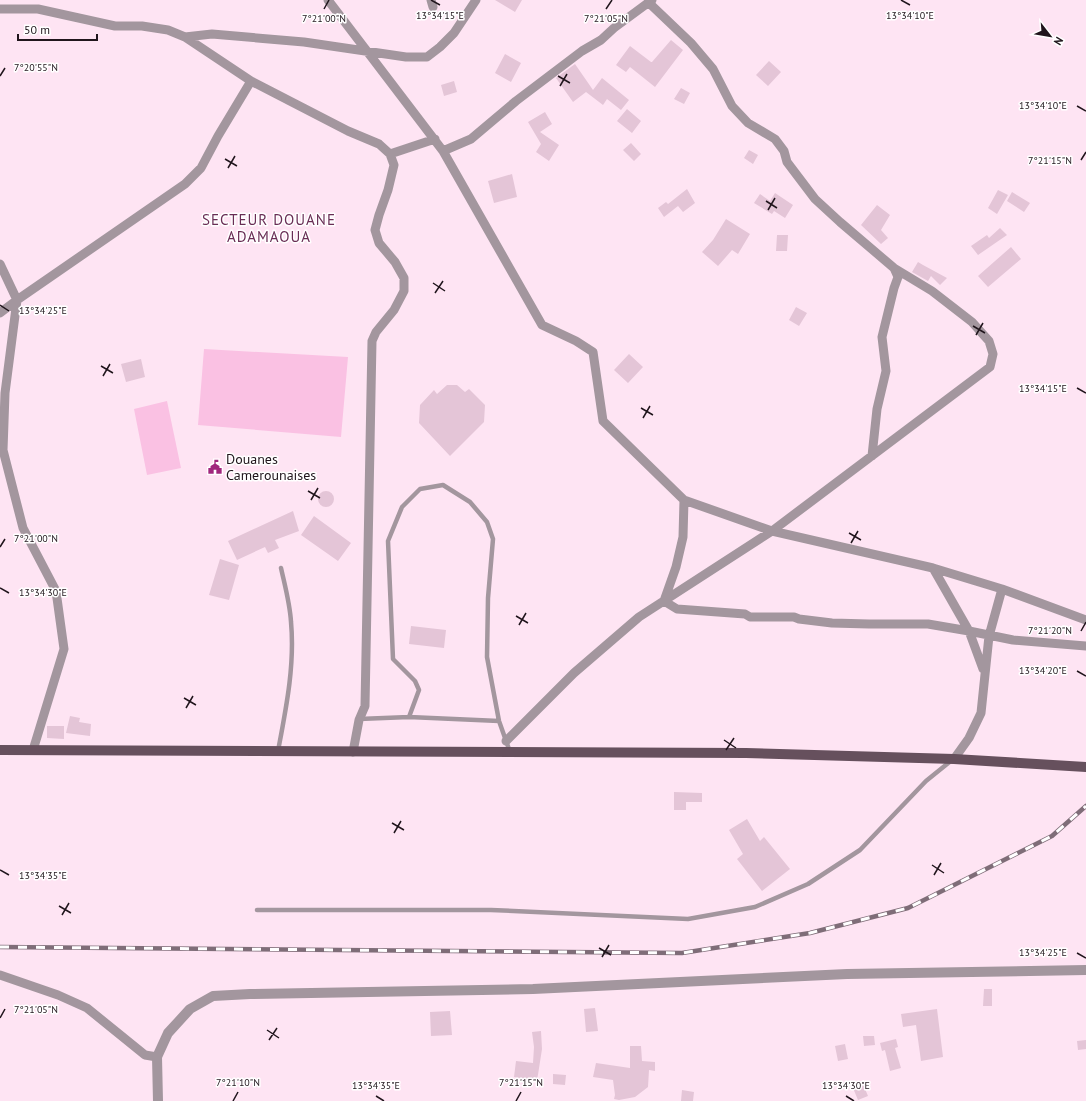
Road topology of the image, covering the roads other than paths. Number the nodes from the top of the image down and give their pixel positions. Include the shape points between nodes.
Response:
1 (328, 0) edge
2 (476, 0) edge
3 (650, 1) edge
4 (0, 9) edge
5 (186, 37) junction
6 (368, 53) junction
7 (251, 81) junction
8 (435, 139) junction
9 (443, 151) junction
10 (390, 154) junction
11 (0, 264) edge
12 (894, 268) junction
13 (16, 300) junction
14 (0, 313) edge
15 (1, 450) edge
16 (872, 456) junction
17 (684, 500) junction
18 (772, 531) junction
19 (281, 568) dead end
20 (933, 568) junction
21 (1002, 589) junction
22 (664, 601) junction
23 (1086, 620) edge
24 (969, 631) junction
25 (989, 636) junction
26 (1086, 646) edge
27 (984, 671) junction
28 (408, 717) junction
29 (359, 720) junction
30 (500, 721) junction
31 (506, 741) junction
32 (0, 750) edge
33 (33, 750) junction
34 (278, 751) junction
35 (353, 752) junction
36 (510, 752) junction
37 (954, 758) junction
38 (1086, 767) edge
39 (257, 910) dead end
40 (1086, 970) edge
41 (0, 975) edge
42 (156, 1057) junction
43 (158, 1101) edge

1 - 6 street
2 - 6 street via 454,33 427,57
3 - 9 street via 601,40 516,100 471,139
3 - 12 street via 713,69 732,106 748,123 775,139 784,151 787,162 815,199
4 - 5 street via 38,9 115,26 142,26 168,30
5 - 6 street via 212,34 304,42
5 - 7 street
6 - 8 street
7 - 10 street via 379,144
7 - 13 street via 201,168 185,184
8 - 9 street
8 - 10 street
9 - 17 street via 542,325 593,352 604,421
10 - 29 street via 394,165 375,230 379,243 404,278 404,292 372,341 365,706
11 - 13 street
12 - 16 street via 898,277 882,337 886,371 877,409
12 - 16 street via 932,291 972,322 990,341 993,354 990,367
13 - 14 street
13 - 15 street
15 - 33 street via 23,528 56,591 64,649
16 - 18 street
17 - 18 street
17 - 22 street via 683,537
18 - 20 street
18 - 22 street
19 - 34 lane via 292,624 292,650 289,687
20 - 21 street
20 - 24 street
21 - 23 street
21 - 25 street
22 - 24 street via 677,609 745,614 750,617 794,617 832,623 928,624
22 - 31 street via 639,617 574,673
24 - 25 street
24 - 27 street
25 - 26 street
25 - 27 street
27 - 37 street via 981,713 969,738
28 - 29 lane
28 - 30 lane
28 - 30 lane via 419,690 415,681 393,659 388,541 402,507 415,493 420,489 442,485 470,502 487,522 493,539 488,598 488,658
29 - 35 street
30 - 31 lane
31 - 36 lane
32 - 33 main road
33 - 34 main road
34 - 35 main road
35 - 36 main road
36 - 37 main road via 746,753
37 - 38 main road
37 - 39 lane via 921,787 860,850 808,884 755,907 688,919 490,910
40 - 42 street via 847,974 533,988 213,996 190,1009 168,1033
41 - 42 street via 87,1008 145,1055
42 - 43 street

